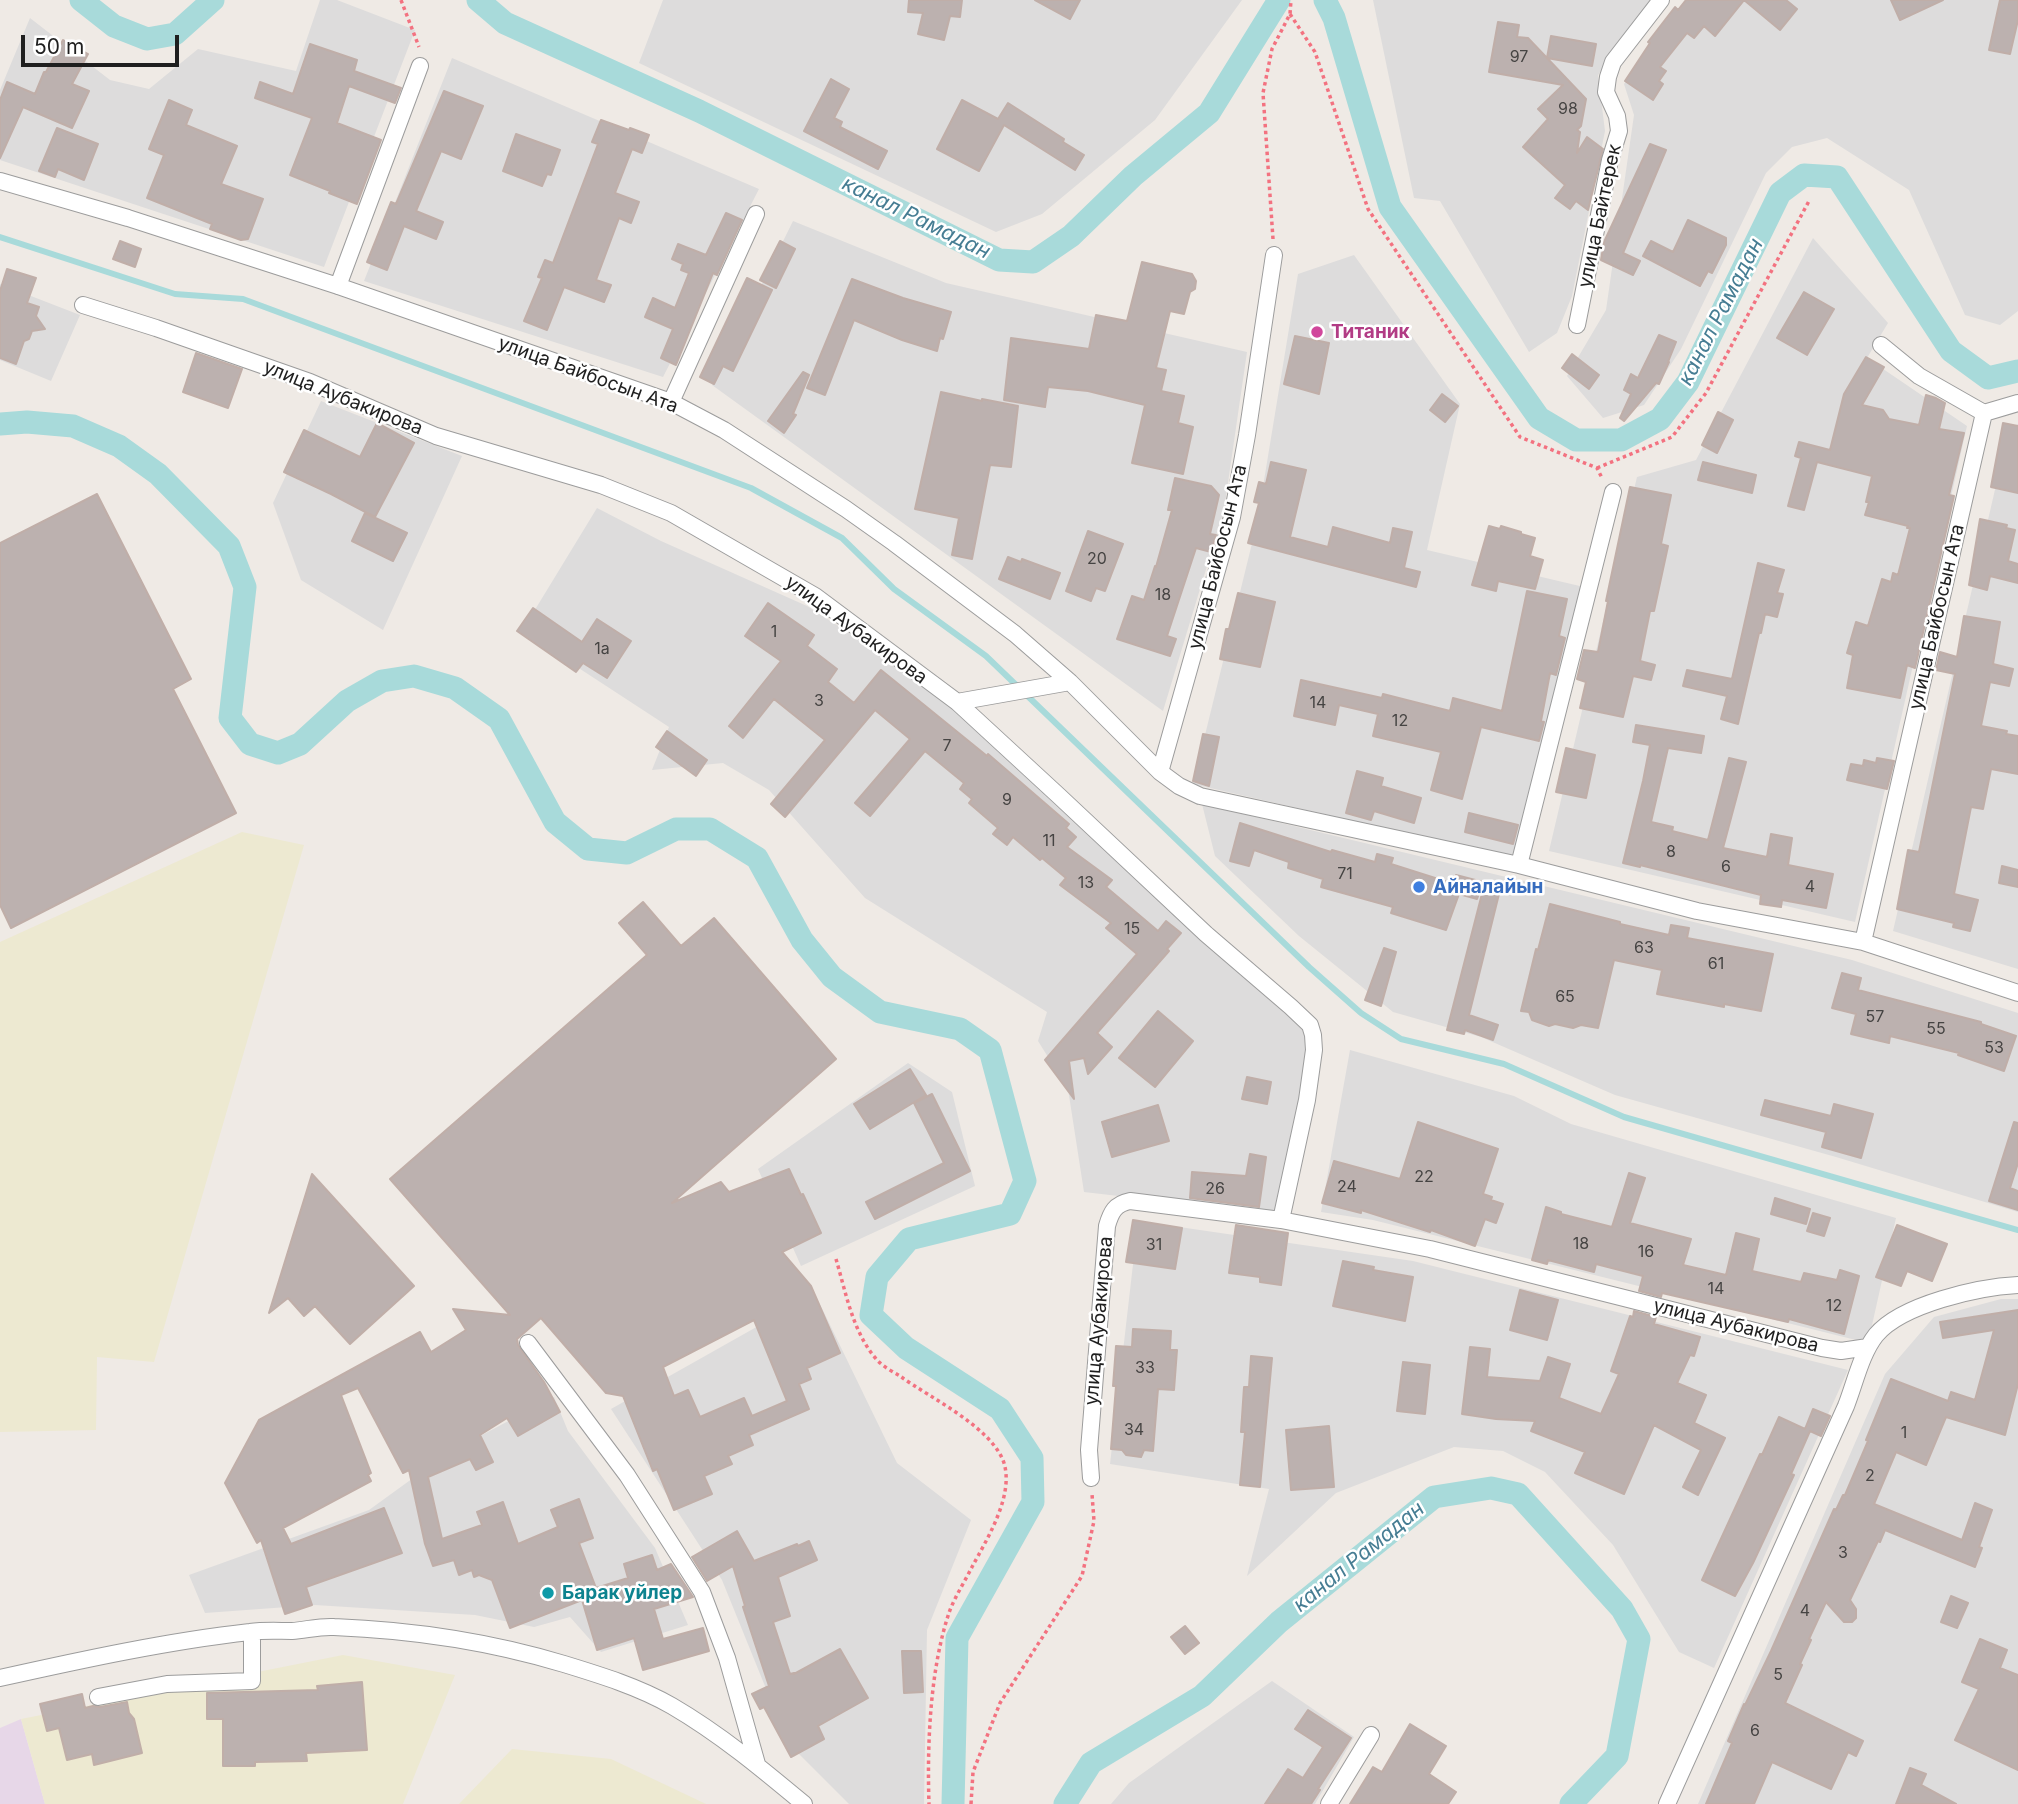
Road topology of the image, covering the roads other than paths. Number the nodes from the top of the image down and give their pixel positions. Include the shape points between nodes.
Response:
1 (1661, 0) edge
2 (420, 66) road end
3 (0, 181) edge
4 (756, 214) dead end
5 (1274, 255) road end
6 (338, 286) junction
7 (83, 305) dead end
8 (1577, 325) dead end
9 (1881, 345) dead end
10 (671, 402) junction
11 (2018, 403) edge
12 (1984, 413) junction
13 (1613, 492) dead end
14 (1070, 682) junction
15 (957, 702) junction
16 (1160, 772) junction
17 (1519, 866) junction
18 (1863, 942) junction
19 (2018, 993) edge
20 (1281, 1220) junction
21 (2018, 1285) edge
22 (528, 1343) dead end
23 (1868, 1346) junction
24 (1091, 1478) road end
25 (251, 1632) junction
26 (0, 1678) edge
27 (98, 1697) dead end
28 (1371, 1735) dead end
29 (757, 1765) junction
30 (804, 1804) edge
31 (1329, 1804) edge
32 (1667, 1804) edge

1 - 8 street, улица Байтерек via 1614,62 1608,77 1606,92 1619,131
2 - 6 street
3 - 6 street, улица Байбосын Ата
4 - 10 street
5 - 16 street, улица Байбосын Ата via 1232,517
6 - 10 street, улица Байбосын Ата
7 - 15 street, улица Аубакирова via 310,382 436,436 601,485 671,513 815,596
9 - 12 street via 1919,376
10 - 14 street, улица Байбосын Ата via 724,430 846,509 1015,634
11 - 12 street
12 - 18 street, улица Байбосын Ата
13 - 17 street
14 - 15 street
14 - 16 street, улица Байбосын Ата
15 - 20 street, улица Аубакирова via 1310,1025 1314,1050 1307,1100
16 - 17 street, улица Байбосын Ата via 1200,796
17 - 18 street, улица Байбосын Ата via 1696,911
18 - 19 street, улица Байбосын Ата
20 - 23 street, улица Аубакирова via 1430,1249 1822,1349
20 - 24 street, улица Аубакирова via 1130,1201 1115,1207 1107,1226 1096,1348
21 - 23 street via 1965,1292 1923,1306 1894,1320
22 - 29 street via 627,1475 702,1592 727,1658
23 - 32 street via 1846,1406
25 - 26 street
25 - 27 street via 252,1681 167,1684
25 - 29 street via 332,1627 467,1641 529,1653 659,1699
28 - 31 street
29 - 30 street

